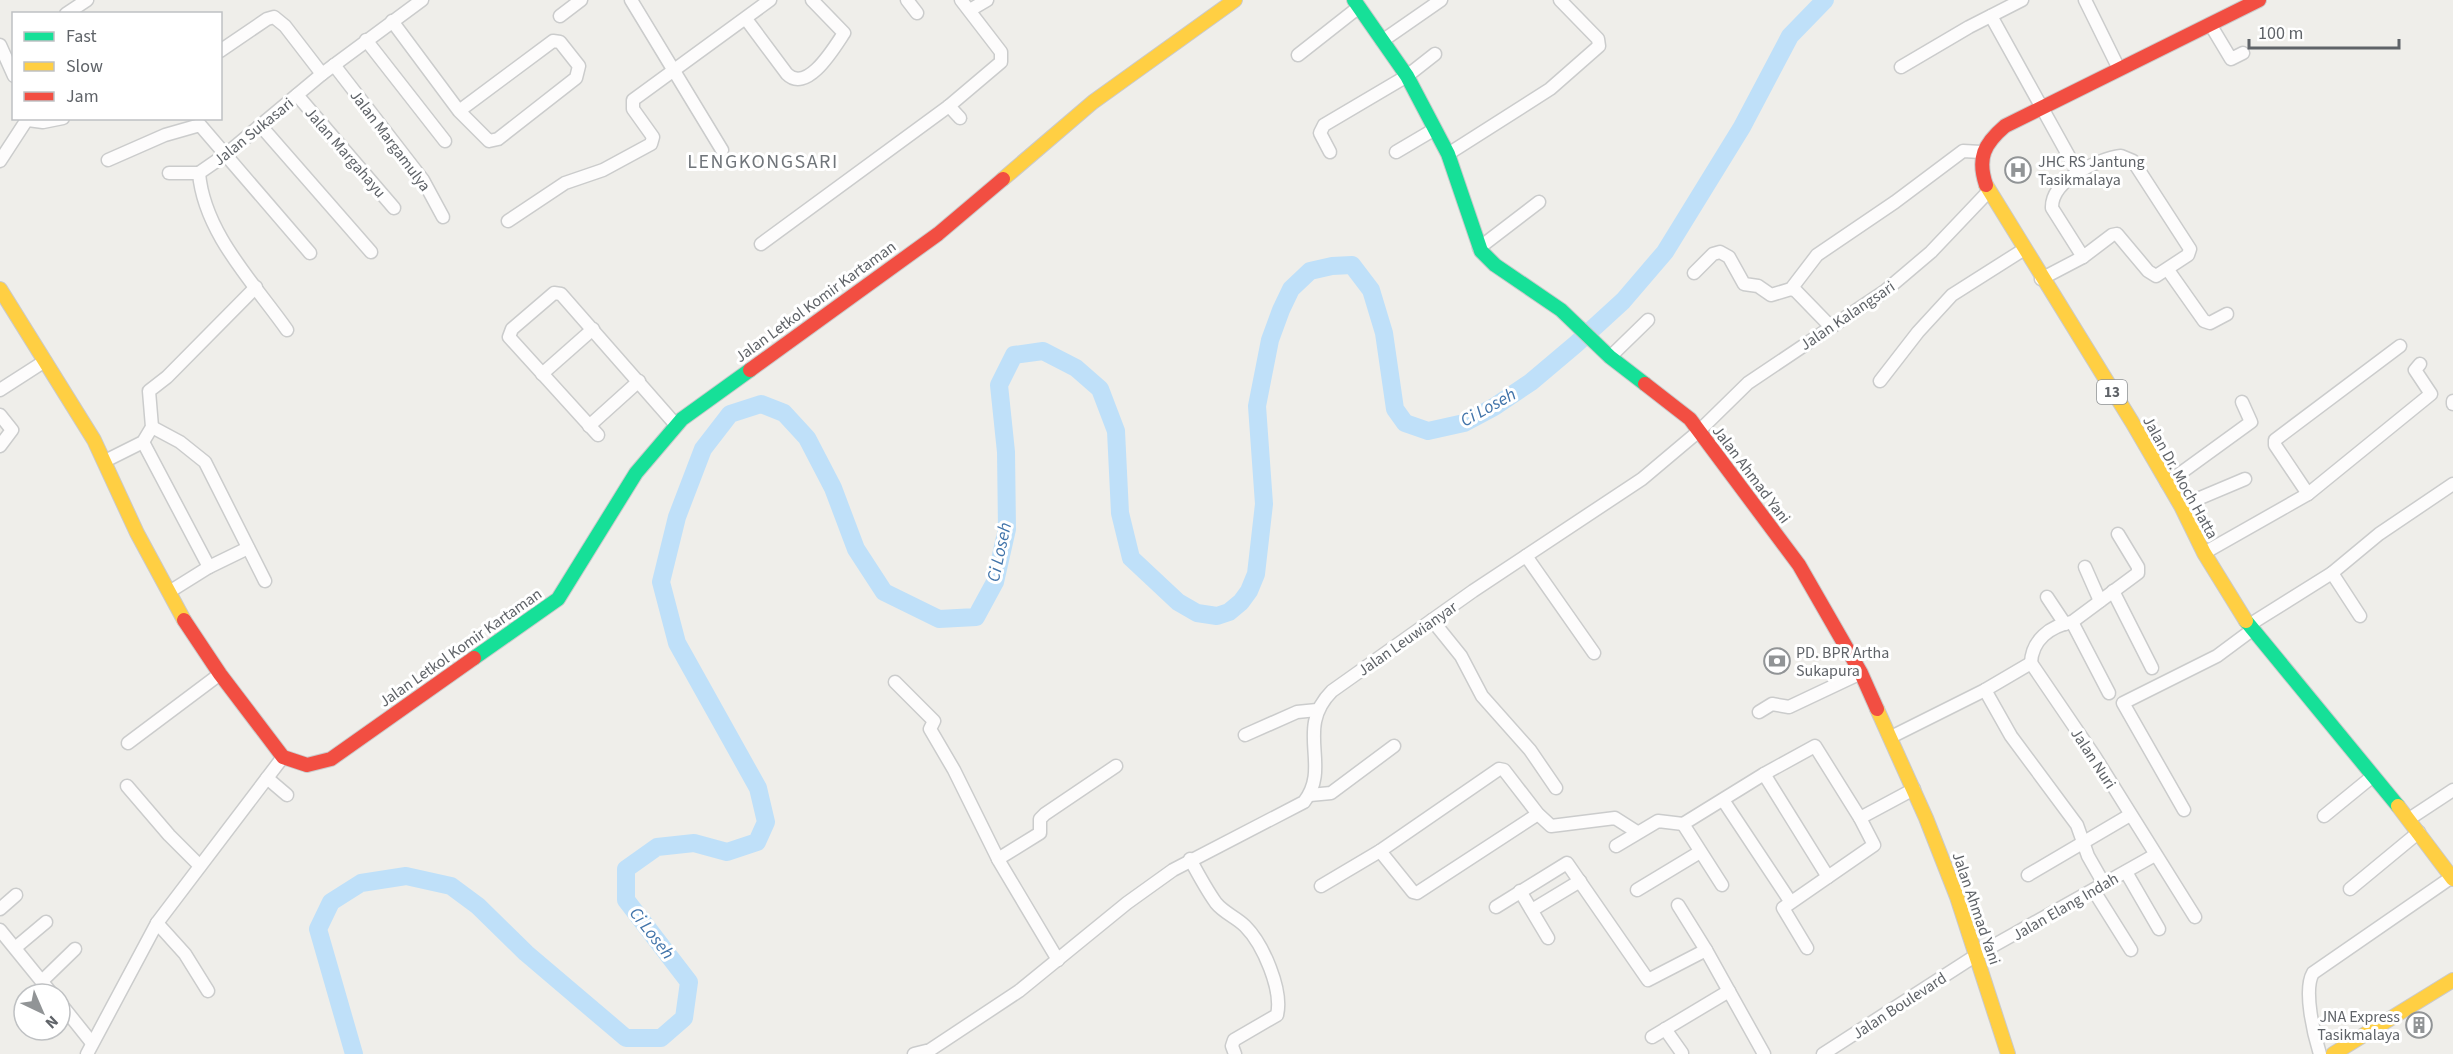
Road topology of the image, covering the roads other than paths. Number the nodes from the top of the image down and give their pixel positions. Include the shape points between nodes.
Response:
1 (87, 0) edge
2 (422, 0) edge
3 (581, 0) edge
4 (770, 0) edge
5 (812, 0) edge
6 (907, 0) edge
7 (962, 0) edge
8 (987, 0) edge
9 (1234, 0) edge
10 (1441, 0) edge
11 (1560, 0) edge
12 (2022, 0) edge
13 (2085, 0) edge
14 (2259, 0) edge
15 (636, 3) edge
16 (1357, 3) edge
17 (970, 10) junction
18 (69, 12) edge
19 (917, 13) dead end
20 (560, 16) dead end
21 (1991, 16) junction
22 (746, 19) junction
23 (392, 21) junction
24 (2210, 24) junction
25 (366, 40) junction
26 (1382, 41) junction
27 (6, 48) edge
28 (222, 50) edge
29 (2243, 52) dead end
30 (1435, 54) dead end
31 (1298, 55) dead end
32 (334, 65) junction
33 (1901, 67) dead end
34 (12, 69) edge
35 (2119, 69) junction
36 (673, 73) junction
37 (322, 74) junction
38 (1407, 76) junction
39 (297, 95) junction
40 (949, 106) junction
41 (2043, 106) junction
42 (459, 111) junction
43 (960, 118) dead end
44 (27, 120) edge
45 (33, 120) edge
46 (53, 120) edge
47 (260, 125) junction
48 (1435, 129) junction
49 (445, 141) dead end
50 (722, 150) dead end
51 (1330, 152) dead end
52 (1981, 152) junction
53 (1396, 153) dead end
54 (1449, 154) junction
55 (225, 155) junction
56 (108, 160) dead end
57 (0, 161) edge
58 (2077, 171) junction
59 (169, 173) dead end
60 (199, 173) junction
61 (1988, 192) junction
62 (1539, 202) dead end
63 (394, 208) dead end
64 (443, 217) dead end
65 (508, 222) dead end
66 (761, 244) dead end
67 (1479, 248) junction
68 (2024, 250) junction
69 (371, 252) dead end
70 (310, 253) dead end
71 (2083, 257) junction
72 (2168, 270) junction
73 (1694, 273) dead end
74 (2041, 279) junction
75 (256, 286) junction
76 (0, 289) edge
77 (1791, 289) junction
78 (2227, 314) dead end
79 (1648, 320) dead end
80 (1832, 327) junction
81 (593, 329) junction
82 (287, 330) dead end
83 (2400, 346) dead end
84 (1610, 357) junction
85 (45, 361) junction
86 (2420, 364) dead end
87 (542, 374) junction
88 (639, 381) junction
89 (1880, 381) dead end
90 (0, 390) edge
91 (2242, 402) dead end
92 (0, 415) edge
93 (676, 424) junction
94 (152, 427) junction
95 (1700, 431) junction
96 (143, 442) junction
97 (0, 446) edge
98 (105, 461) junction
99 (2245, 479) dead end
100 (2167, 483) junction
101 (2453, 484) edge
102 (2308, 494) junction
103 (2181, 506) junction
104 (2118, 534) dead end
105 (248, 548) junction
106 (2204, 554) junction
107 (1526, 556) junction
108 (208, 567) junction
109 (2085, 567) dead end
110 (2332, 573) junction
111 (265, 581) dead end
112 (2113, 591) junction
113 (169, 592) junction
114 (2047, 597) dead end
115 (2100, 601) junction
116 (2360, 616) dead end
117 (1432, 620) junction
118 (2068, 623) junction
119 (2250, 628) junction
120 (1594, 653) dead end
121 (2031, 663) junction
122 (2152, 668) dead end
123 (1861, 673) junction
124 (220, 674) junction
125 (895, 682) dead end
126 (1985, 690) junction
127 (2109, 693) dead end
128 (1317, 710) junction
129 (1759, 712) dead end
130 (1245, 735) dead end
131 (1892, 737) junction
132 (128, 743) dead end
133 (1394, 746) dead end
134 (284, 757) junction
135 (1116, 766) dead end
136 (1764, 774) junction
137 (2373, 776) junction
138 (267, 778) junction
139 (126, 786) dead end
140 (1556, 788) dead end
141 (1914, 789) junction
142 (2453, 790) edge
143 (287, 795) dead end
144 (1310, 795) junction
145 (1723, 800) junction
146 (2184, 810) dead end
147 (1538, 814) junction
148 (2130, 815) junction
149 (2324, 816) dead end
150 (1860, 818) junction
151 (2409, 819) junction
152 (1683, 824) junction
153 (1637, 832) junction
154 (2419, 832) junction
155 (2084, 840) junction
156 (1616, 846) dead end
157 (1380, 851) junction
158 (1700, 852) junction
159 (2155, 855) junction
160 (998, 859) junction
161 (1190, 859) junction
162 (200, 866) junction
163 (2126, 872) junction
164 (2028, 875) dead end
165 (1828, 877) junction
166 (2452, 878) edge
167 (1580, 881) junction
168 (1722, 885) dead end
169 (1321, 886) dead end
170 (2099, 888) junction
171 (2350, 889) dead end
172 (1637, 890) dead end
173 (1520, 891) junction
174 (16, 895) dead end
175 (1790, 902) junction
176 (1678, 904) dead end
177 (1496, 907) dead end
178 (0, 909) edge
179 (1532, 910) junction
180 (2194, 917) dead end
181 (46, 922) dead end
182 (157, 923) junction
183 (2159, 929) dead end
184 (0, 930) edge
185 (1548, 938) dead end
186 (15, 948) junction
187 (1807, 948) dead end
188 (75, 949) dead end
189 (1706, 950) junction
190 (2131, 950) dead end
191 (1975, 956) junction
192 (1058, 960) junction
193 (2453, 980) edge
194 (42, 981) joint
195 (208, 991) dead end
196 (1728, 991) junction
197 (72, 1021) edge
198 (1665, 1029) junction
199 (1652, 1037) dead end
200 (90, 1048) edge
201 (1682, 1053) edge
202 (914, 1054) edge
203 (1235, 1054) edge
204 (1764, 1054) edge
205 (1823, 1054) edge
206 (2008, 1054) edge
207 (2320, 1054) edge
208 (2333, 1054) edge

1 - 18 street
2 - 23 street, Jalan Sukasari
3 - 20 street
4 - 22 street
5 - 22 street via 844,33 815,71 801,80 787,74
6 - 19 street
7 - 17 street
8 - 17 street
9 - 93 main road, Jalan Letkol Komir Kartaman via 1093,102 938,234
10 - 26 street
11 - 54 street via 1598,39 1599,46 1539,97
12 - 21 street
13 - 35 street
14 - 24 main road
15 - 36 street
16 - 26 main road, Jalan Ahmad Yani
16 - 31 street
17 - 40 street via 1003,58
21 - 33 street
21 - 41 street
22 - 36 street
23 - 25 street, Jalan Sukasari
23 - 42 street
24 - 29 street via 2231,59
24 - 35 main road
25 - 32 street, Jalan Sukasari
25 - 49 street
26 - 38 main road, Jalan Ahmad Yani
27 - 34 street
28 - 37 street via 274,17
30 - 38 street
32 - 37 street, Jalan Sukasari
32 - 64 street, Jalan Margamulya via 423,180
35 - 41 main road
36 - 50 street
36 - 65 street via 633,102 633,109 653,137 651,144 603,170 565,183
37 - 39 street, Jalan Sukasari
38 - 48 main road, Jalan Ahmad Yani
38 - 51 street via 1324,125 1320,133
39 - 47 street, Jalan Sukasari
39 - 63 street, Jalan Margahayu
40 - 43 street
40 - 66 street
41 - 52 main road via 2005,126 1985,143
41 - 58 street
42 - 42 street via 553,41 560,42 579,66 576,78 496,141 483,137
44 - 57 street
45 - 46 street
47 - 55 street, Jalan Sukasari
47 - 69 street
48 - 53 street
48 - 54 main road, Jalan Ahmad Yani
52 - 61 main road, Jalan Dr. Moch Hatta / 13 via 1981,172
52 - 77 street via 1963,151 1817,255
54 - 67 main road, Jalan Ahmad Yani
55 - 56 street via 203,127 197,125
55 - 60 street, Jalan Sukasari
55 - 70 street
58 - 71 street via 2056,193 2052,208
58 - 72 street via 2112,157 2133,161 2190,249
59 - 60 street
60 - 75 street, Jalan Sukasari via 214,224
61 - 68 main road, Jalan Dr. Moch Hatta / 13
61 - 80 street, Jalan Kalangsari via 1931,252 1885,291
62 - 67 street
67 - 84 main road, Jalan Ahmad Yani via 1495,265 1547,299
68 - 74 main road, Jalan Dr. Moch Hatta / 13
68 - 89 street via 1952,295
71 - 72 street via 2115,233 2152,276
71 - 74 street
72 - 78 street via 2204,321 2210,323
73 - 77 street via 1720,252 1729,257 1744,284 1758,286 1772,295
74 - 100 main road, Jalan Dr. Moch Hatta / 13
75 - 82 street, Jalan Sukasari
75 - 94 street via 149,391
76 - 85 main road
77 - 80 street
79 - 84 street
80 - 95 street, Jalan Kalangsari via 1748,383
81 - 87 street
81 - 87 street via 557,293 512,329 510,339
81 - 88 street
83 - 102 street via 2275,440
84 - 95 main road, Jalan Ahmad Yani via 1685,414
85 - 90 street
85 - 98 main road
86 - 102 street via 2415,370 2431,394
87 - 88 street via 593,430
88 - 93 street
91 - 100 street via 2251,422
92 - 97 street via 12,430
93 - 134 main road, Jalan Letkol Komir Kartaman via 636,473 558,599 326,762 301,765
94 - 96 street
94 - 105 street via 205,462
95 - 107 street, Jalan Leuwianyar via 1615,500
95 - 123 main road, Jalan Ahmad Yani via 1799,565
96 - 98 street
96 - 108 street
98 - 113 main road
99 - 103 street
100 - 103 main road, Jalan Dr. Moch Hatta / 13
101 - 110 street via 2379,534
102 - 106 street
103 - 106 main road, Jalan Dr. Moch Hatta / 13
104 - 112 street via 2138,571
105 - 108 street
105 - 111 street
106 - 119 main road, Jalan Dr. Moch Hatta / 13
107 - 117 street, Jalan Leuwianyar
107 - 120 street
108 - 113 street
109 - 115 street
110 - 116 street
110 - 119 street
112 - 115 street
112 - 122 street
113 - 124 main road
114 - 118 street
115 - 118 street
117 - 128 street, Jalan Leuwianyar via 1332,691
117 - 140 street via 1461,656 1482,696
118 - 121 street via 2034,644
118 - 127 street
119 - 137 main road, Jalan Dr. Moch Hatta / 13
119 - 146 street via 2217,656 2123,703
121 - 126 street
121 - 148 street, Jalan Nuri
123 - 129 street via 1789,707 1772,704
123 - 131 main road, Jalan Ahmad Yani
124 - 132 street
124 - 134 main road
125 - 160 street via 934,721 930,729
126 - 131 street
126 - 155 street via 2011,736 2061,800
128 - 130 street via 1297,712
128 - 144 street
131 - 141 main road, Jalan Ahmad Yani
133 - 144 street via 1331,793
134 - 138 street
135 - 160 street via 1045,814 1040,819 1039,834
136 - 145 street
136 - 150 street via 1815,746
136 - 165 street
137 - 149 street
137 - 151 main road, Jalan Dr. Moch Hatta / 13
138 - 143 street
138 - 162 street
139 - 162 street
141 - 150 street
141 - 191 main road, Jalan Ahmad Yani via 1957,897
142 - 151 street
144 - 161 street via 1296,807
145 - 152 street
145 - 175 street
147 - 153 street via 1552,826 1615,818
147 - 157 street via 1417,892
147 - 157 street via 1504,770 1499,769
148 - 155 street
148 - 159 street, Jalan Nuri
150 - 165 street via 1873,847
151 - 154 main road, Jalan Dr. Moch Hatta / 13
152 - 153 street via 1658,821
152 - 158 street
153 - 156 street
154 - 166 main road, Jalan Dr. Moch Hatta / 13
154 - 171 street
155 - 164 street
155 - 170 street
157 - 169 street
158 - 168 street
158 - 172 street
159 - 163 street, Jalan Elang Indah
159 - 180 street, Jalan Nuri
160 - 192 street
161 - 192 street via 1127,903
161 - 203 street via 1218,905 1246,926 1274,976 1277,1015 1234,1040
162 - 182 street
163 - 170 street, Jalan Elang Indah
163 - 183 street
165 - 175 street
166 - 207 street via 2313,973 2309,983 2312,1025
167 - 173 street via 1565,863
167 - 179 street
167 - 189 street via 1648,980
170 - 190 street
170 - 191 street, Jalan Elang Indah
173 - 177 street
173 - 179 street
174 - 178 street
175 - 187 street via 1783,910
176 - 189 street
179 - 185 street
181 - 186 street
182 - 195 street via 185,954
182 - 200 street
184 - 186 street
186 - 194 street
188 - 194 street
189 - 196 street
191 - 205 street, Jalan Boulevard
191 - 206 main road, Jalan Ahmad Yani
192 - 202 street via 972,1024 930,1050
193 - 208 main road
196 - 198 street
196 - 204 street
197 - 200 street
198 - 199 street
198 - 201 street

